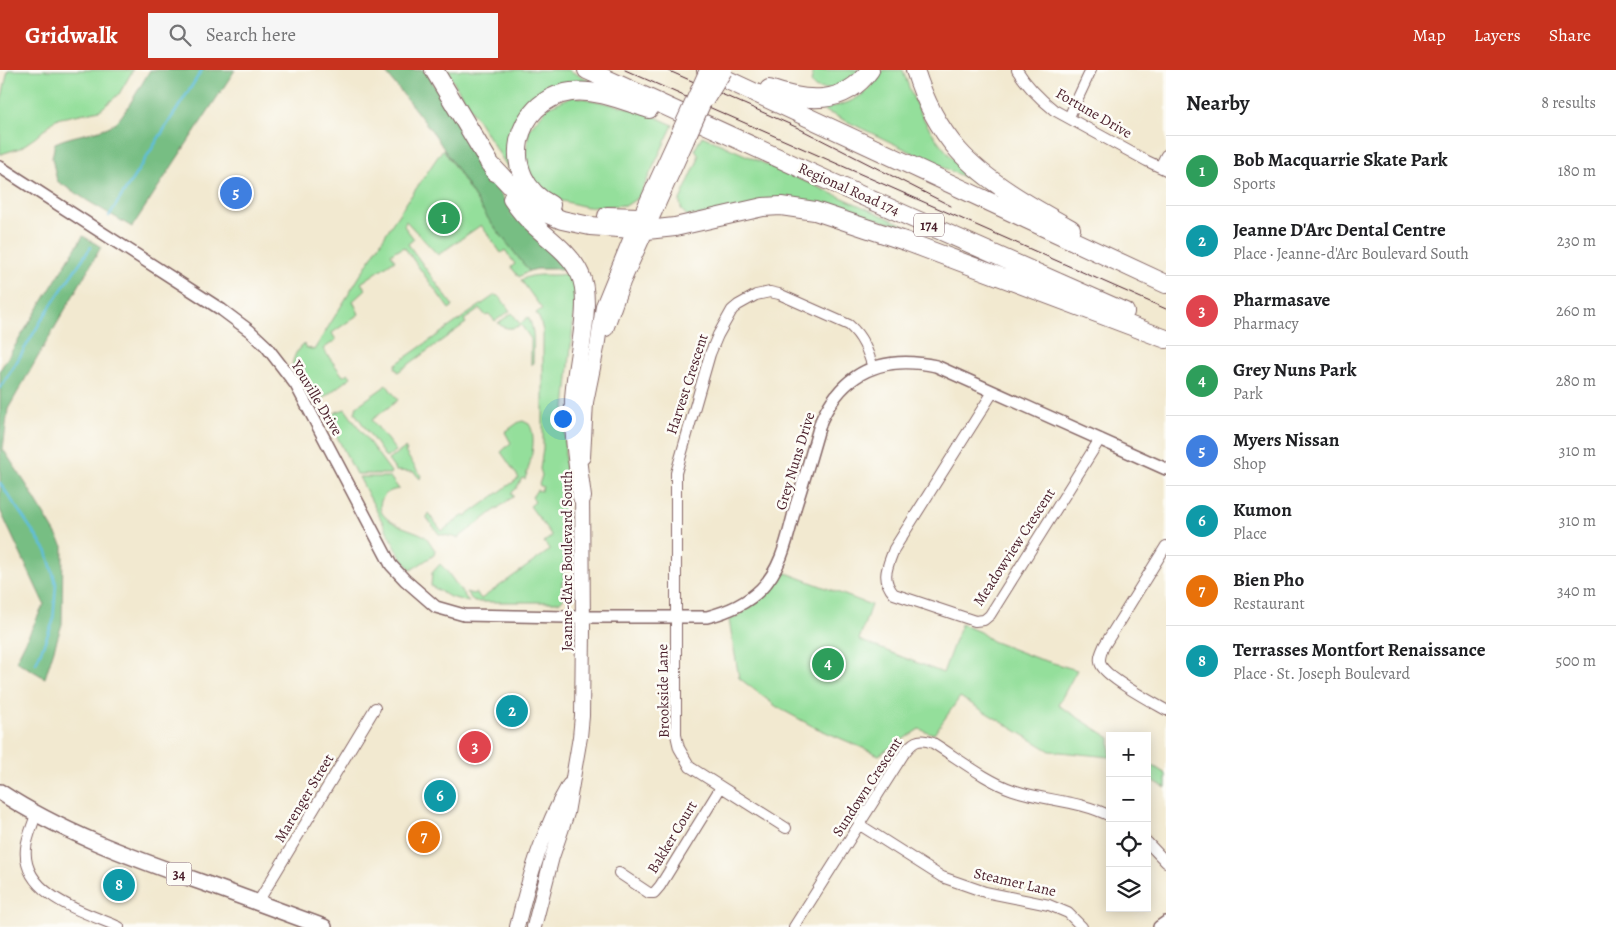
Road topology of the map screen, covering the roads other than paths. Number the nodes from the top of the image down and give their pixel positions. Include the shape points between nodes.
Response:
1 (434, 70) edge
2 (588, 70) edge
3 (707, 70) edge
4 (721, 70) edge
5 (870, 70) edge
6 (914, 70) edge
7 (1017, 70) edge
8 (1091, 70) edge
9 (701, 97) junction
10 (1069, 118) junction
11 (1166, 155) edge
12 (490, 163) junction
13 (0, 167) edge
14 (1163, 169) edge
15 (833, 183) junction
16 (640, 226) junction
17 (1166, 279) edge
18 (1166, 284) edge
19 (1166, 330) edge
20 (1166, 339) edge
21 (873, 368) junction
22 (993, 392) junction
23 (1100, 439) junction
24 (1166, 469) edge
25 (582, 497) junction
26 (1166, 546) edge
27 (583, 617) junction
28 (676, 618) junction
29 (375, 708) dead end
30 (1166, 710) edge
31 (574, 776) junction
32 (721, 787) junction
33 (0, 792) edge
34 (36, 814) junction
35 (1106, 814) edge
36 (860, 825) junction
37 (786, 828) dead end
38 (1151, 846) edge
39 (1166, 862) edge
40 (619, 873) dead end
41 (258, 902) junction
42 (1166, 922) edge
43 (119, 927) edge
44 (324, 927) edge
45 (517, 927) edge
46 (534, 927) edge
47 (794, 927) edge
48 (1082, 927) edge
49 (1159, 927) edge

1 - 12 highway
2 - 15 highway, Regional Road 174 / 174
3 - 9 main road, Jeanne-d'Arc Boulevard South, bridge
3 - 18 highway
4 - 5 highway via 784,94 815,99 846,92
4 - 9 highway, bridge
6 - 17 highway via 939,124 973,165 1059,223
7 - 10 street, Fortune Drive via 1041,100
8 - 10 street
9 - 16 main road, Jeanne-d'Arc Boulevard South, bridge
10 - 14 street, Fortune Drive
11 - 14 street
12 - 16 highway via 523,199 550,216 583,225
12 - 25 highway via 526,217 572,262 584,287 585,305 574,401
13 - 27 street, Youville Drive via 222,310 266,346 296,385 391,565 436,607 464,615
15 - 16 highway via 689,123 602,94 571,92 542,104 524,123 517,145 520,169 533,192 557,208
15 - 19 highway, Regional Road 174 / 174
16 - 20 highway via 675,227 764,207 815,211 905,241
16 - 25 main road, Jeanne-d'Arc Boulevard South via 623,282 597,348 586,402
21 - 22 street, Grey Nuns Drive via 897,362 918,362 936,366
21 - 28 street, Grey Nuns Drive via 844,387 825,411 781,557 767,582 745,602 728,611 707,617
21 - 28 street, Harvest Crescent via 863,341 849,325 779,294 756,295 732,310 710,354 676,474
22 - 23 street, Grey Nuns Drive
22 - 23 street, Meadowview Crescent via 894,549 885,575 887,587 894,594 975,621 984,620
23 - 24 street, Grey Nuns Drive
25 - 27 main road, Jeanne-d'Arc Boulevard South
26 - 30 street via 1100,655 1106,672
27 - 28 street, Grey Nuns Drive
27 - 31 main road, Jeanne-d'Arc Boulevard South via 582,716
28 - 32 street, Brookside Lane via 676,736 679,748 690,766
29 - 41 street, Marenger Street
31 - 45 main road, Jeanne-d'Arc Boulevard South via 544,837
31 - 46 main road, Jeanne-d'Arc Boulevard South via 567,813
32 - 37 street, Brookside Lane
32 - 40 street, Bakker Court via 654,893
33 - 34 main road, 34
34 - 41 main road, 34 via 154,865
34 - 43 street via 26,848 29,870 39,886 57,899
35 - 36 street, Sundown Crescent via 1083,805 1006,787 925,740 917,741 907,749
36 - 47 street, Sundown Crescent
36 - 48 street, Steamer Lane via 942,877 985,892 1054,906 1068,913
38 - 39 street
41 - 44 main road, 34
42 - 49 street

